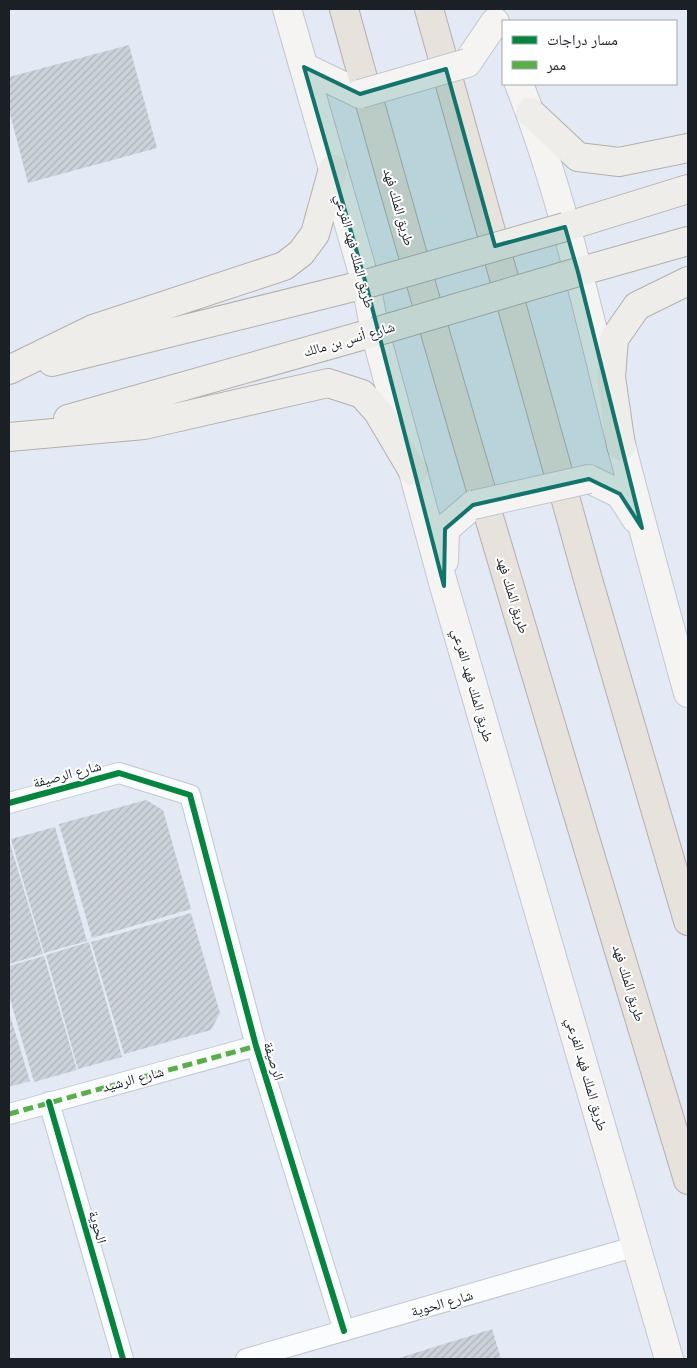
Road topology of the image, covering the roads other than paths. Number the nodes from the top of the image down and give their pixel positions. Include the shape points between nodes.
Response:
1 (287, 9) edge
2 (344, 9) edge
3 (429, 9) edge
4 (497, 25) edge
5 (304, 67) junction
6 (519, 85) edge
7 (530, 112) junction
8 (688, 148) edge
9 (333, 169) junction
10 (688, 189) edge
11 (565, 226) junction
12 (688, 241) edge
13 (578, 272) junction
14 (688, 282) edge
15 (366, 284) junction
16 (375, 332) junction
17 (9, 371) edge
18 (9, 436) edge
19 (622, 446) junction
20 (413, 472) junction
21 (642, 528) junction
22 (444, 586) junction
23 (687, 685) edge
24 (190, 795) joint
25 (9, 803) edge
26 (688, 921) edge
27 (256, 1046) junction
28 (50, 1102) junction
29 (9, 1114) edge
30 (688, 1180) edge
31 (637, 1246) junction
32 (344, 1331) junction
33 (123, 1359) edge
34 (246, 1359) edge
35 (670, 1359) edge

1 - 5 main road, طريق الملك فهد الفرعي
2 - 30 highway, طريق الملك فهد via 449,381
3 - 26 highway via 589,583
4 - 5 main road, bridge via 467,63 360,94
5 - 9 main road, طريق الملك فهد الفرعي
6 - 7 main road
7 - 8 main road via 578,157 619,162
7 - 11 main road
9 - 15 main road, طريق الملك فهد الفرعي
9 - 17 main road via 316,234 301,253 284,266 93,330
10 - 11 main road
11 - 13 main road
11 - 15 main road, bridge
12 - 13 main road, شارع أنس بن مالك
13 - 16 main road, شارع أنس بن مالك, bridge
13 - 19 main road
14 - 19 main road via 637,306 614,339 611,377
15 - 16 main road, طريق الملك فهد الفرعي
15 - 17 main road
16 - 18 main road, شارع أنس بن مالك
16 - 20 main road, طريق الملك فهد الفرعي
18 - 20 main road via 144,425 328,383 362,394 378,412
19 - 21 main road
20 - 22 main road, طريق الملك فهد الفرعي
21 - 22 main road, bridge via 620,494 589,479 472,506 445,529
21 - 23 main road
22 - 31 main road, طريق الملك فهد الفرعي
24 - 25 street, شارع الرصيفة via 119,773
24 - 27 street, الرصيفة
27 - 28 street, شارع الرشيد
27 - 32 street, الرصيفة
28 - 29 street, شارع الرشيد
28 - 33 street, الحوية
31 - 32 street, شارع الحوية
31 - 35 main road, طريق الملك فهد الفرعي
32 - 34 street, شارع الحوية

